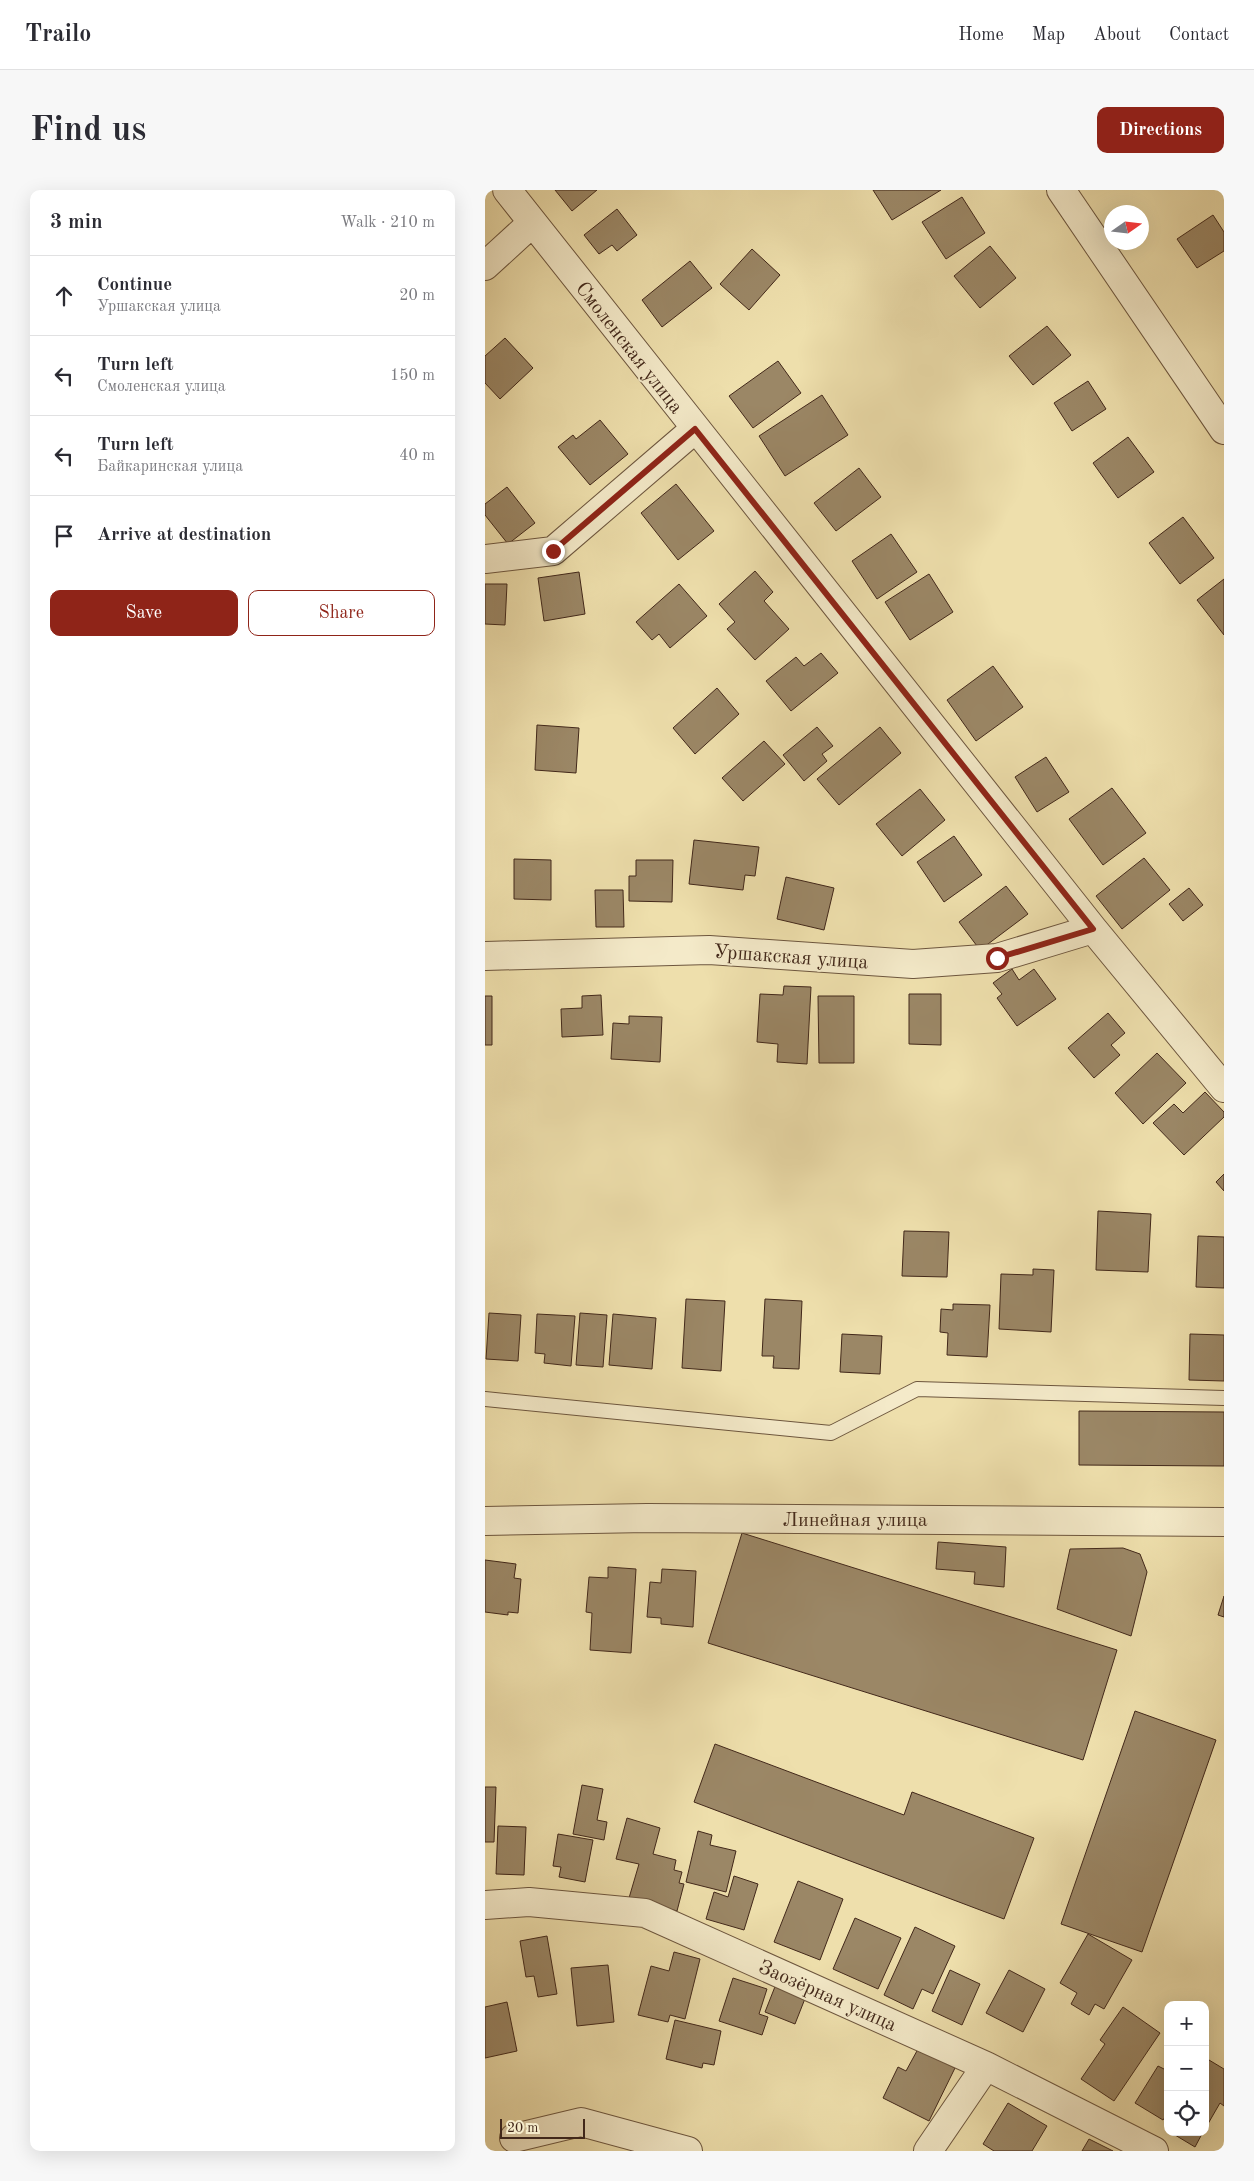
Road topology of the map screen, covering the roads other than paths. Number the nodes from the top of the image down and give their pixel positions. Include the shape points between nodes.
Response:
1 (507, 190) edge
2 (1061, 190) edge
3 (532, 224) junction
4 (485, 266) edge
5 (695, 429) junction
6 (1224, 430) edge
7 (485, 559) edge
8 (1093, 929) junction
9 (485, 956) edge
10 (1224, 1088) edge
11 (1224, 1398) edge
12 (485, 1399) edge
13 (485, 1521) edge
14 (1224, 1522) edge
15 (485, 1905) edge
16 (986, 2066) junction
17 (514, 2138) dead end
18 (688, 2151) edge
19 (928, 2151) edge
20 (1154, 2151) edge

1 - 3 street, Смоленская улица
2 - 6 street
3 - 4 street
3 - 5 street, Смоленская улица
5 - 7 street via 553,551
5 - 8 street, Смоленская улица
8 - 9 street, Уршакская улица via 997,958 913,964 709,950
8 - 10 street, Смоленская улица
11 - 12 lane via 917,1389 831,1433
13 - 14 street, Линейная улица via 647,1518
15 - 16 street, Заозёрная улица via 529,1902 645,1913
16 - 19 street
16 - 20 street, Заозёрная улица
17 - 18 street via 581,2122

